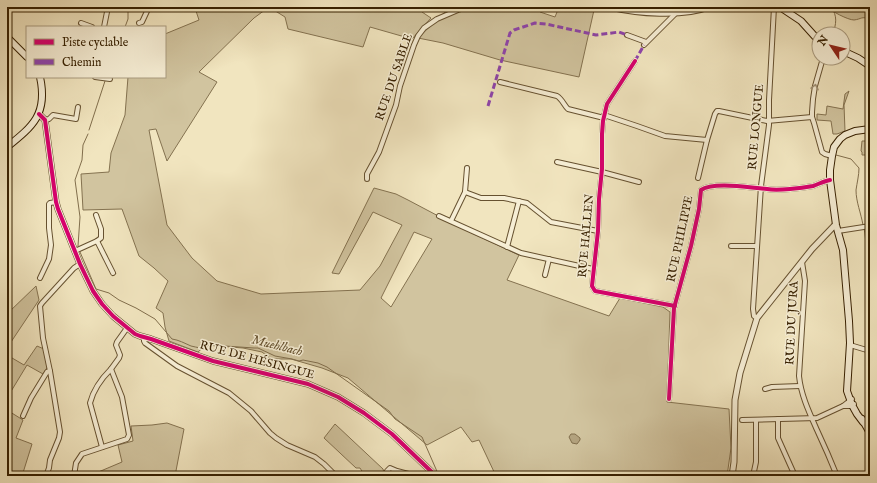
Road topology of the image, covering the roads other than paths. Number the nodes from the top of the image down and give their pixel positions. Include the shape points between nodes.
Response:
1 (108, 7) edge
2 (149, 7) edge
3 (468, 7) edge
4 (611, 7) edge
5 (710, 7) edge
6 (774, 7) edge
7 (780, 7) edge
8 (675, 14) junction
9 (81, 23) dead end
10 (139, 23) dead end
11 (89, 26) edge
12 (104, 26) edge
13 (811, 32) edge
14 (627, 35) dead end
15 (7, 37) edge
16 (851, 55) edge
17 (26, 56) edge
18 (635, 61) dead end
19 (821, 66) edge
20 (870, 66) edge
21 (40, 78) edge
22 (104, 78) edge
23 (109, 78) dead end
24 (500, 82) dead end
25 (78, 107) dead end
26 (39, 114) junction
27 (604, 117) junction
28 (812, 117) junction
29 (45, 120) junction
30 (769, 121) junction
31 (870, 129) edge
32 (707, 140) junction
33 (7, 148) edge
34 (832, 156) junction
35 (557, 162) dead end
36 (466, 168) dead end
37 (602, 172) junction
38 (698, 178) dead end
39 (367, 179) dead end
40 (830, 180) junction
41 (639, 182) dead end
42 (761, 188) junction
43 (465, 192) junction
44 (519, 201) junction
45 (56, 202) junction
46 (96, 215) dead end
47 (438, 216) dead end
48 (451, 221) junction
49 (870, 226) edge
50 (837, 228) junction
51 (598, 231) junction
52 (97, 242) junction
53 (731, 246) dead end
54 (757, 246) junction
55 (507, 247) junction
56 (75, 251) junction
57 (549, 260) junction
58 (802, 262) junction
59 (80, 264) junction
60 (594, 269) junction
61 (113, 273) dead end
62 (545, 275) dead end
63 (40, 278) dead end
64 (675, 306) junction
65 (757, 318) junction
66 (127, 328) junction
67 (144, 337) junction
68 (850, 345) junction
69 (869, 351) edge
70 (111, 369) junction
71 (50, 371) junction
72 (800, 386) junction
73 (765, 389) dead end
74 (669, 399) dead end
75 (852, 402) junction
76 (23, 416) dead end
77 (734, 417) junction
78 (812, 418) junction
79 (778, 419) junction
80 (742, 420) junction
81 (756, 420) junction
82 (734, 424) junction
83 (870, 433) edge
84 (102, 447) junction
85 (46, 476) edge
86 (74, 476) edge
87 (336, 476) edge
88 (388, 476) edge
89 (416, 476) edge
90 (436, 476) edge
91 (732, 476) edge
92 (753, 476) edge
93 (795, 476) edge
94 (837, 476) edge

1 - 12 street
2 - 10 street via 142,22
3 - 39 street, RUE DU SABLE via 429,23 418,36 396,105
4 - 8 street
5 - 8 street via 701,11
6 - 30 street, RUE LONGUE
7 - 13 main road via 801,21
8 - 14 street via 645,44
9 - 11 street
15 - 17 main road
16 - 20 main road
18 - 27 street, RUE HALLEN via 607,104
28 -> 19 street via 814,93
21 - 26 main road via 42,105
22 - 23 street
24 - 27 street via 557,96 568,109
25 - 29 street via 76,119 53,115
26 - 29 street
26 - 33 main road via 33,124
27 - 32 street via 665,136
27 - 37 street, RUE HALLEN
28 - 30 street
28 - 34 street via 822,152
29 - 45 street, RUE DE HÉSINGUE
30 - 32 street via 717,111
30 - 42 street, RUE LONGUE
31 - 34 main road via 855,131 840,138
32 - 38 street
34 - 40 main road
35 - 37 street
36 - 43 street
37 - 41 street
37 - 51 street, RUE HALLEN
40 - 42 street, RUE PHILIPPE via 804,187 768,190
40 - 50 main road
42 - 54 street, RUE LONGUE
42 - 64 street, RUE PHILIPPE via 709,186 701,190 691,246
43 - 44 street via 481,198
43 - 48 street
44 - 51 street via 527,202 551,222
44 - 55 street
45 - 56 street, RUE DE HÉSINGUE
45 - 63 street via 49,204 51,245 49,259
46 - 52 street via 101,229 101,238
47 - 48 street
48 - 55 street
49 - 50 street
50 - 58 street via 834,226
50 - 68 main road via 844,258
51 - 60 street, RUE HALLEN
52 - 56 street
52 - 61 street
53 - 54 street
54 - 65 street, RUE LONGUE via 754,309 754,316
55 - 57 street
56 - 59 street, RUE DE HÉSINGUE
57 - 60 street
57 - 62 street
58 - 65 street
58 - 72 street, RUE DU JURA via 805,282
59 - 66 street, RUE DE HÉSINGUE via 102,304
59 - 71 street via 40,306
60 - 64 street, RUE HALLEN via 592,286 595,291
64 - 74 street, RUE PHILIPPE
65 - 77 street via 740,373
66 - 67 street, RUE DE HÉSINGUE
66 - 70 street via 116,342 120,354
67 - 87 street via 145,343 174,364 229,393 276,438 315,457
67 - 90 street, RUE DE HÉSINGUE via 220,363 308,384 338,396 392,434
68 - 69 street
68 - 75 main road via 848,383
70 - 84 street via 97,386 90,403
70 - 84 street via 122,397 129,435 127,439
71 - 76 street via 47,372
71 - 85 street via 60,432
72 - 73 street
72 - 78 street, RUE DU JURA
75 - 78 street
75 - 83 main road
77 - 80 street
77 - 82 street
78 - 79 street
78 - 94 street, RUE DU JURA
79 - 81 street
79 - 93 street via 778,438
80 - 81 street
80 - 82 street
81 - 92 street via 756,462
82 - 91 street
84 - 86 street via 82,454 76,463
88 - 89 street via 387,471 390,468

